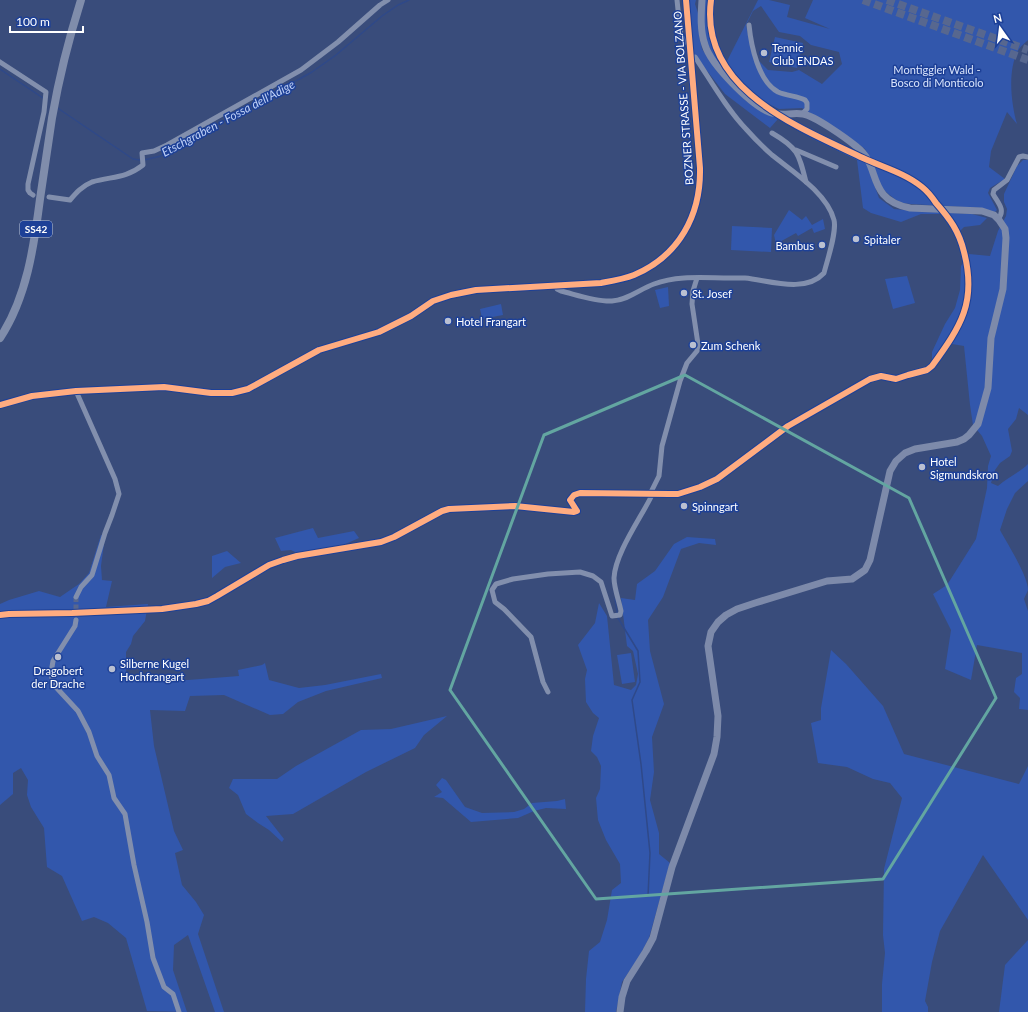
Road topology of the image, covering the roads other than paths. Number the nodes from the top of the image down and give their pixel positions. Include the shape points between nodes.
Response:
1 (81, 0) edge
2 (388, 0) edge
3 (677, 0) edge
4 (686, 0) edge
5 (702, 0) edge
6 (749, 25) dead end
7 (690, 42) junction
8 (691, 57) junction
9 (0, 62) edge
10 (802, 114) junction
11 (772, 133) dead end
12 (796, 150) junction
13 (1028, 157) edge
14 (836, 167) dead end
15 (806, 183) junction
16 (33, 195) dead end
17 (49, 197) dead end
18 (998, 219) junction
19 (698, 278) junction
20 (556, 285) junction
21 (0, 338) edge
22 (76, 391) junction
23 (0, 405) edge
24 (76, 597) tunnel mouth
25 (76, 620) tunnel mouth
26 (548, 692) dead end
27 (179, 1012) edge
28 (620, 1012) edge

1 - 21 main road, SS42 via 56,94 28,270 15,311
2 - 17 street via 301,70 166,145 142,153 142,165 135,171 128,175 92,182 70,200
3 - 7 street via 681,36 686,42
4 - 7 street, BOZNER STRASSE - VIA BOLZANO
5 - 10 main road via 702,36 712,60 744,95 758,106 775,114
6 - 10 street via 752,49 763,76 777,92 805,100 807,110
7 - 8 street, BOZNER STRASSE - VIA BOLZANO
8 - 15 street via 695,57 746,129
8 - 20 street, BOZNER STRASSE - VIA BOLZANO via 700,184 697,204 682,236 667,254 633,276 601,283
9 - 16 street via 46,92 28,184 28,190
10 - 18 main road via 816,119 860,149 868,161 880,191 893,202 910,208 982,211
11 - 12 street
12 - 14 street
12 - 15 street
13 - 18 street via 1019,157 1007,180 994,190 993,194 1002,210
15 - 19 street via 827,204 834,221 824,273 820,277 807,283 784,285 746,278
18 - 28 main road via 1005,230 1006,238 1003,289 991,338 988,388 978,424 973,432 957,442 911,450 896,461 890,471 870,560 861,574 852,579 827,581 742,608 726,615 711,632 708,646 718,716 714,754 672,867 653,938 627,981
19 - 20 street via 665,280 627,298 611,301 557,290
19 - 26 street via 692,304 697,351 687,363 680,381 662,446 659,476 651,492 652,497 623,548 615,570 614,579 622,611 612,616 601,582 580,572 513,579 496,584 492,590 495,602 531,637 542,682
20 - 22 street, BOZNER STRASSE - VIA BOLZANO via 476,290 441,298 379,332 319,350 248,388 232,392 211,393 164,388
22 - 23 street, BOZNER STRASSE - VIA BOLZANO via 32,396
22 - 24 street via 115,479 119,494 92,575
25 - 27 street via 75,626 53,661 53,684 78,711 89,732 96,756 109,775 114,798 125,814 153,958 164,987 173,994

